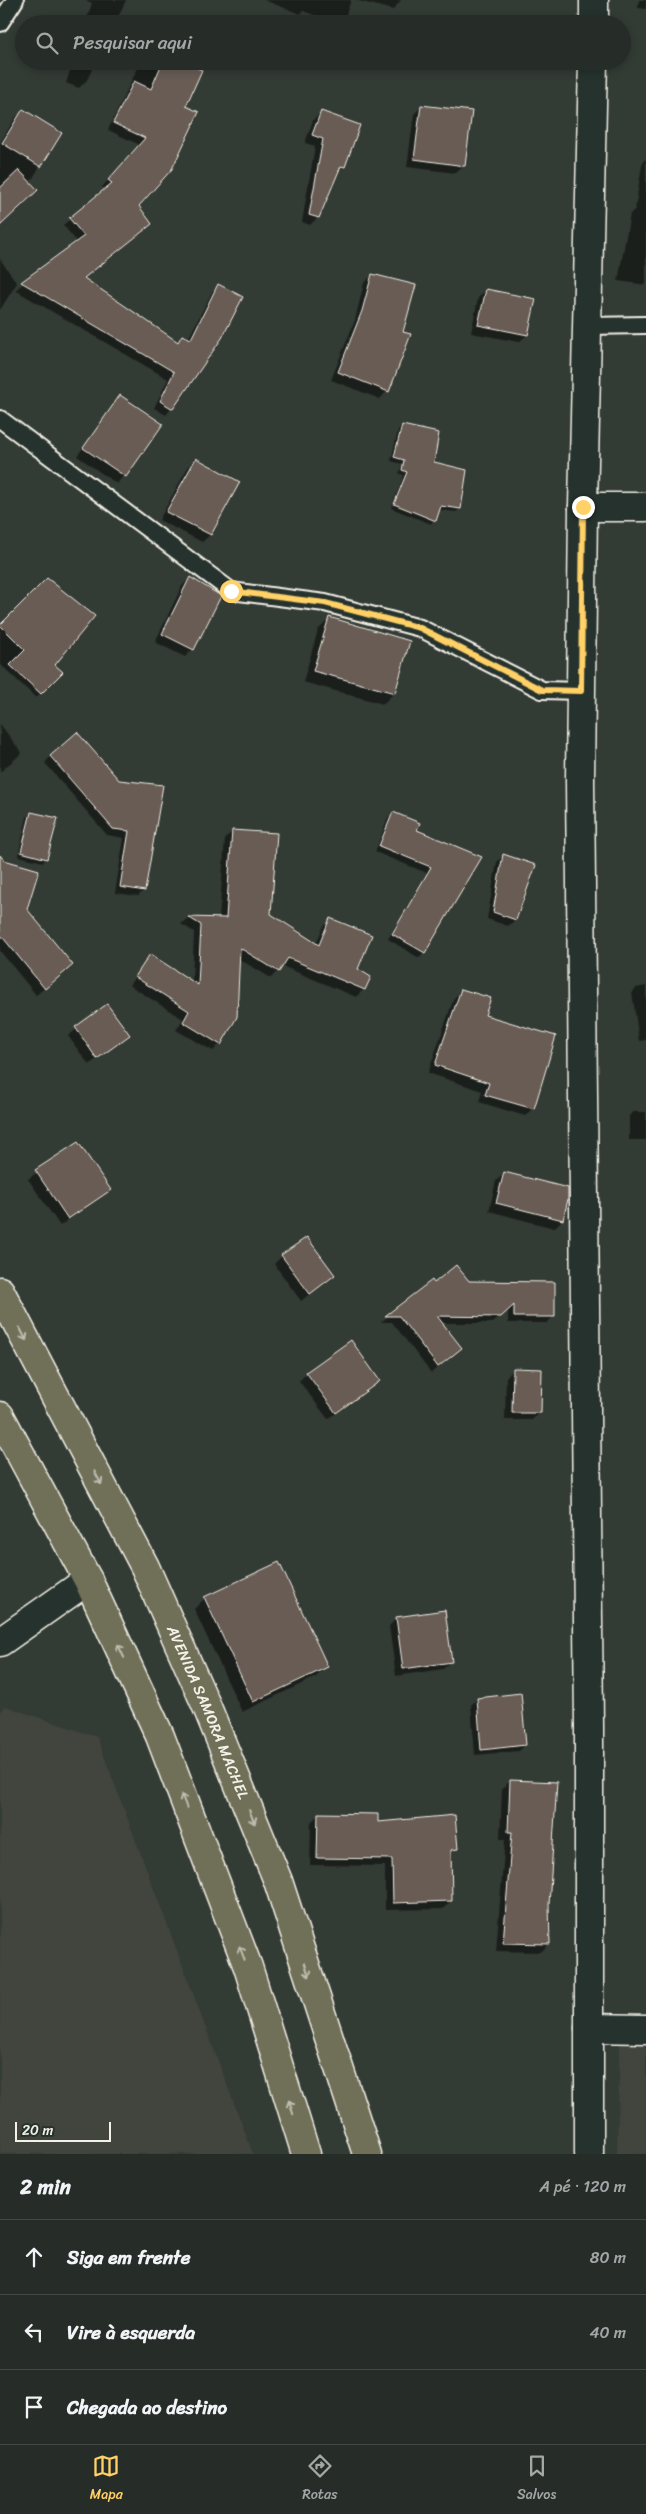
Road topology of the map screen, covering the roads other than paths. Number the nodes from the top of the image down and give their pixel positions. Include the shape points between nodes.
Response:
1 (15, 0) edge
2 (594, 0) edge
3 (594, 15) edge
4 (0, 23) edge
5 (593, 70) edge
6 (646, 325) edge
7 (587, 326) junction
8 (0, 419) edge
9 (583, 507) junction
10 (646, 507) edge
11 (581, 691) junction
12 (0, 1291) edge
13 (0, 1416) edge
14 (88, 1580) junction
15 (0, 1642) edge
16 (589, 2028) junction
17 (646, 2029) edge
18 (306, 2154) edge
19 (367, 2154) edge
20 (589, 2154) edge

1 - 4 lane
2 - 3 main road
5 - 7 main road
6 - 7 lane
7 - 9 main road
8 - 11 lane via 231,591 325,603 420,628 542,690
9 - 10 main road
9 - 11 main road
11 - 16 main road
12 -> 19 highway, AVENIDA SAMORA MACHEL via 145,1567 207,1707 278,1881
13 - 14 highway
14 - 15 main road
18 -> 14 highway via 248,1967 160,1736
16 - 17 main road
16 - 20 main road

